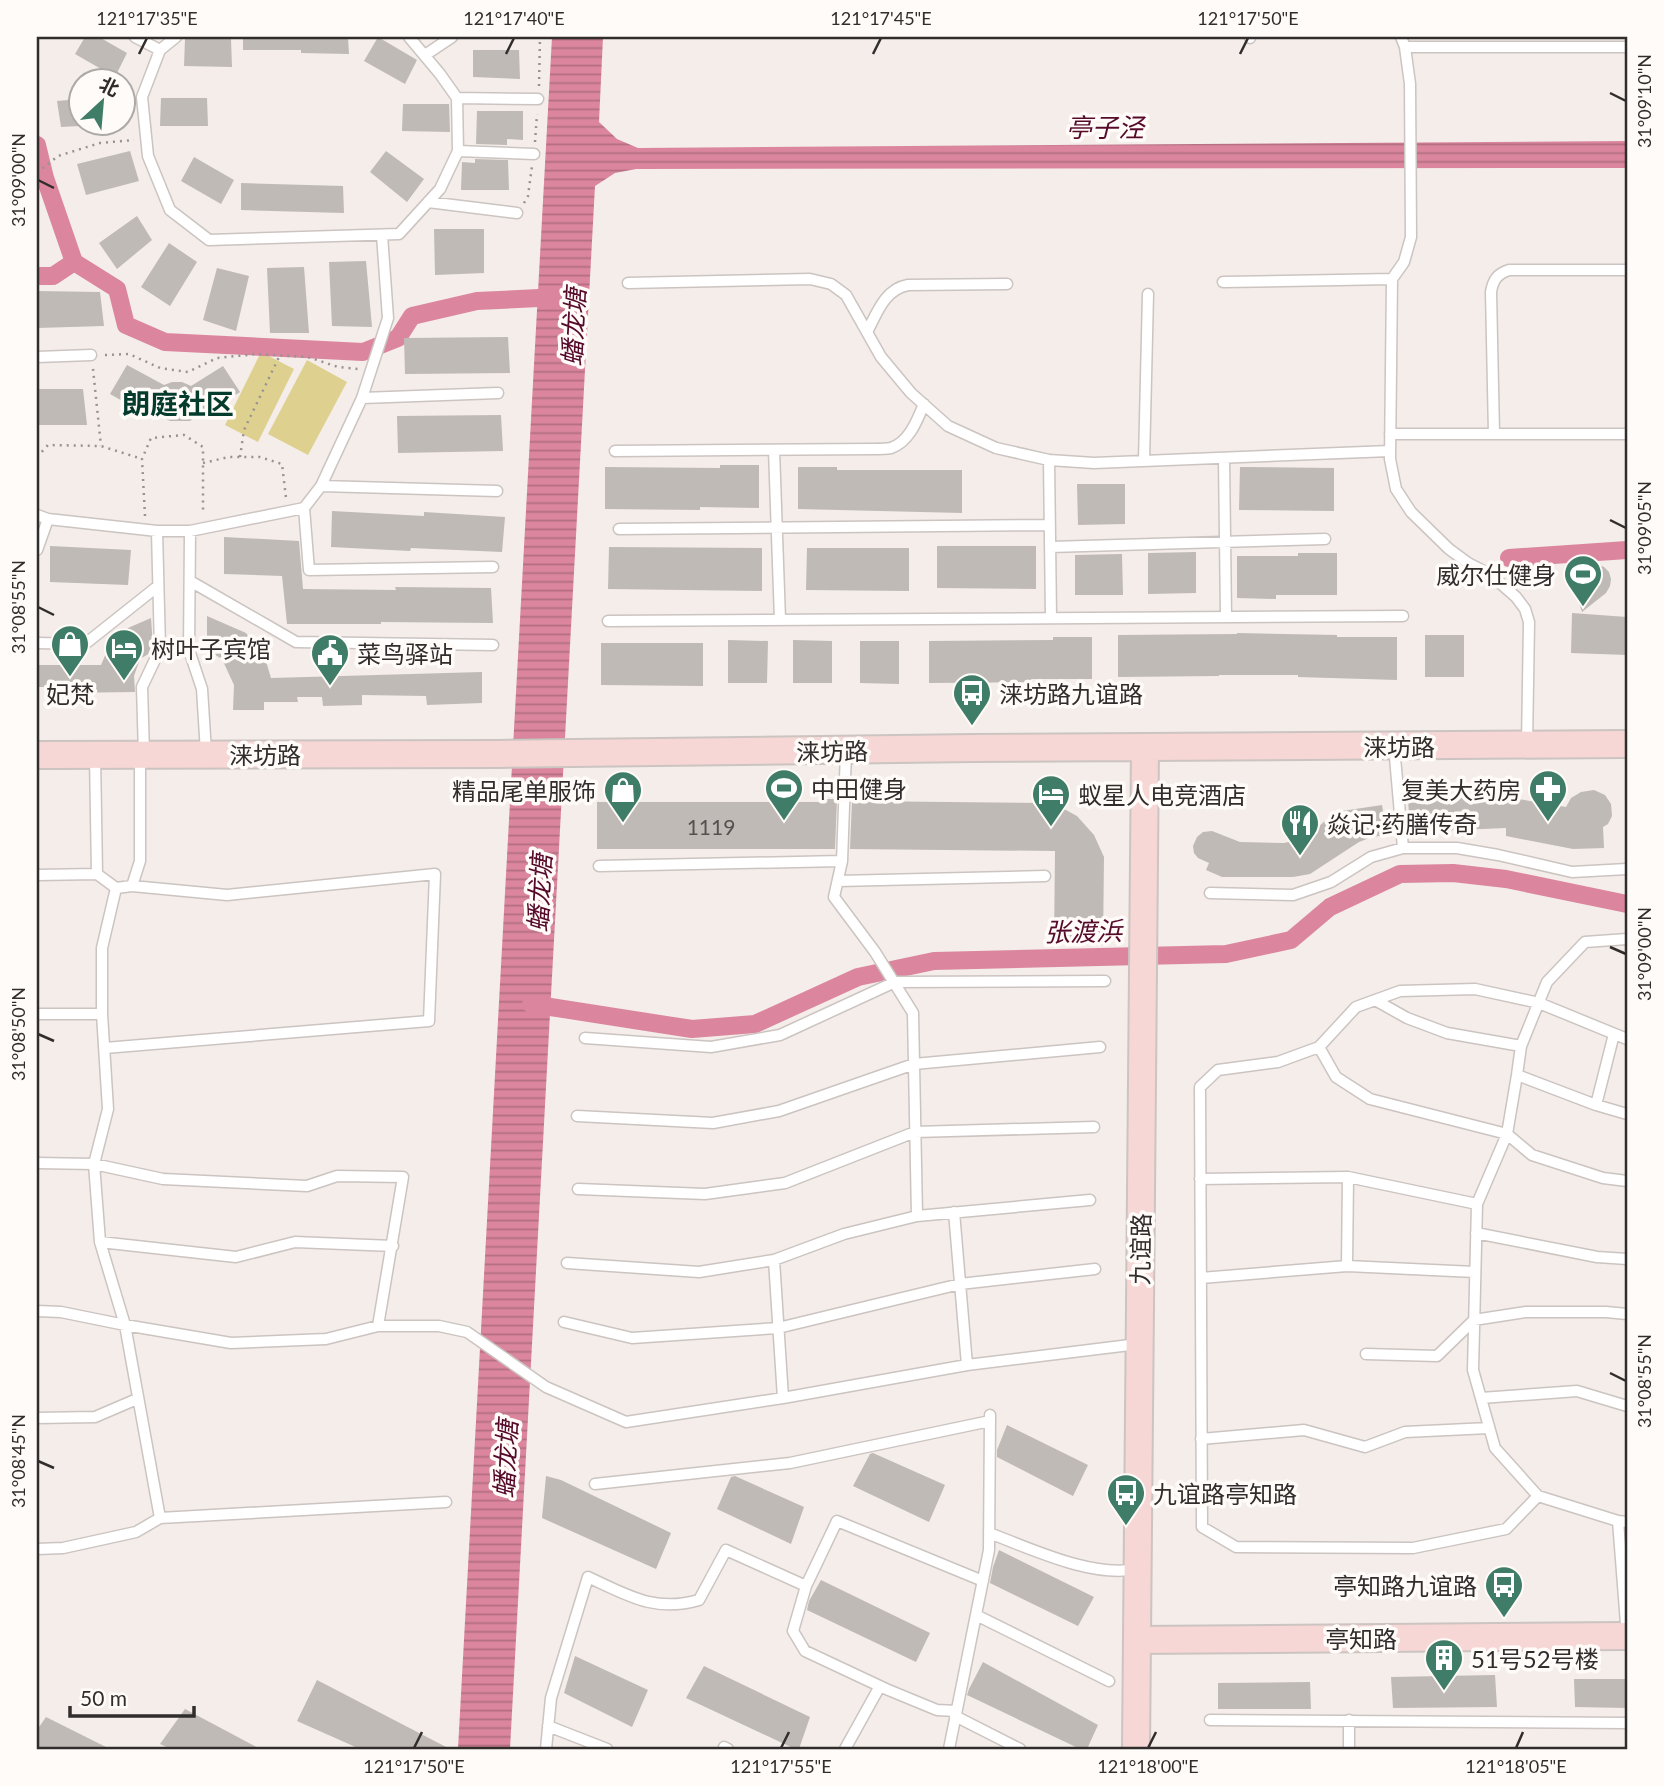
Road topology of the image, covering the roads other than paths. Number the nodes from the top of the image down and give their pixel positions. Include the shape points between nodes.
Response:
1 (135, 37) edge
2 (176, 37) edge
3 (409, 37) edge
4 (453, 37) edge
5 (1403, 42) edge
6 (1627, 47) edge
7 (160, 50) junction
8 (425, 55) junction
9 (457, 98) junction
10 (538, 99) road end
11 (458, 151) junction
12 (534, 154) road end
13 (428, 202) junction
14 (517, 213) road end
15 (382, 235) junction
16 (1627, 270) edge
17 (1392, 279) junction
18 (1223, 282) dead end
19 (628, 283) dead end
20 (1007, 284) dead end
21 (1148, 294) dead end
22 (867, 332) junction
23 (91, 355) road end
24 (37, 357) edge
25 (498, 393) dead end
26 (362, 398) junction
27 (924, 404) junction
28 (1627, 433) edge
29 (1390, 434) junction
30 (1494, 434) junction
31 (774, 450) junction
32 (614, 451) dead end
33 (1390, 451) junction
34 (1224, 458) junction
35 (1049, 460) junction
36 (1144, 461) junction
37 (321, 486) junction
38 (497, 491) dead end
39 (304, 508) junction
40 (37, 514) edge
41 (48, 519) junction
42 (1050, 525) junction
43 (777, 527) junction
44 (619, 529) dead end
45 (152, 531) junction
46 (190, 531) junction
47 (1325, 539) dead end
48 (1225, 542) junction
49 (1050, 547) junction
50 (37, 550) edge
51 (493, 567) dead end
52 (190, 581) junction
53 (158, 586) junction
54 (1404, 616) dead end
55 (1226, 617) junction
56 (1051, 618) junction
57 (780, 620) junction
58 (608, 621) dead end
59 (37, 643) edge
60 (493, 645) dead end
61 (160, 649) junction
62 (189, 650) junction
63 (1627, 744) edge
64 (1527, 745) junction
65 (1394, 746) junction
66 (1145, 748) junction
67 (846, 751) junction
68 (37, 755) edge
69 (95, 755) junction
70 (142, 755) junction
71 (206, 755) junction
72 (1403, 848) junction
73 (842, 861) junction
74 (599, 866) dead end
75 (1627, 869) edge
76 (37, 874) edge
77 (97, 874) junction
78 (1045, 876) dead end
79 (838, 881) junction
80 (132, 886) junction
81 (116, 888) junction
82 (1210, 893) dead end
83 (1627, 939) edge
84 (1105, 981) dead end
85 (895, 982) junction
86 (1375, 1000) junction
87 (1539, 1003) junction
88 (37, 1014) edge
89 (102, 1014) junction
90 (1614, 1034) junction
91 (585, 1038) dead end
92 (1627, 1039) edge
93 (1521, 1046) junction
94 (1100, 1047) dead end
95 (1319, 1047) junction
96 (105, 1048) junction
97 (914, 1065) junction
98 (1517, 1075) junction
99 (1596, 1105) junction
100 (1627, 1114) edge
101 (577, 1116) dead end
102 (1094, 1126) dead end
103 (915, 1132) junction
104 (1507, 1134) junction
105 (37, 1163) edge
106 (94, 1164) junction
107 (1348, 1177) junction
108 (1200, 1179) junction
109 (1627, 1181) edge
110 (578, 1189) dead end
111 (1090, 1200) dead end
112 (1477, 1204) junction
113 (954, 1213) junction
114 (917, 1216) junction
115 (1476, 1233) junction
116 (100, 1242) junction
117 (393, 1246) junction
118 (1627, 1259) edge
119 (774, 1260) junction
120 (567, 1263) dead end
121 (1347, 1266) junction
122 (1095, 1269) dead end
123 (1475, 1272) junction
124 (1201, 1278) junction
125 (960, 1283) junction
126 (37, 1311) edge
127 (1627, 1314) edge
128 (1474, 1320) junction
129 (564, 1321) dead end
130 (125, 1325) junction
131 (378, 1326) junction
132 (778, 1328) junction
133 (1140, 1343) junction
134 (1366, 1354) dead end
135 (967, 1365) junction
136 (783, 1398) junction
137 (1481, 1398) junction
138 (137, 1399) junction
139 (1627, 1406) edge
140 (37, 1418) edge
141 (1489, 1428) junction
142 (1201, 1439) junction
143 (595, 1484) dead end
144 (1538, 1496) junction
145 (446, 1502) dead end
146 (160, 1518) junction
147 (1623, 1521) edge
148 (989, 1533) junction
149 (37, 1549) edge
150 (1138, 1569) junction
151 (983, 1581) junction
152 (806, 1586) junction
153 (976, 1615) junction
154 (1627, 1636) edge
155 (1137, 1640) junction
156 (1109, 1681) dead end
157 (880, 1686) junction
158 (956, 1714) junction
159 (1210, 1720) dead end
160 (1349, 1720) junction
161 (1627, 1723) edge
162 (548, 1726) junction
163 (546, 1749) edge
164 (607, 1749) edge
165 (845, 1749) edge
166 (948, 1749) edge
167 (1020, 1749) edge
168 (1136, 1749) edge
169 (1349, 1749) edge

1 - 7 lane
2 - 7 lane
3 - 8 lane
4 - 8 lane
5 - 6 lane
5 - 17 lane via 1410,84 1410,237 1404,262
7 - 15 lane via 142,97 148,156 170,210 209,240
8 - 9 lane
9 - 10 lane
9 - 11 lane
11 - 12 lane
11 - 13 lane via 440,189
13 - 14 lane
13 - 15 lane via 399,234
15 - 26 lane via 388,318
16 - 30 lane via 1509,270 1499,274 1491,292
17 - 18 lane
17 - 29 lane
19 - 22 lane via 810,279 831,284 846,295
20 - 22 lane via 900,286 887,296
21 - 36 lane
22 - 27 lane via 881,357
23 - 24 lane
25 - 26 lane
26 - 37 lane
27 - 31 lane via 907,437 892,447
27 - 35 lane via 948,426 996,448
28 - 30 lane
29 - 30 lane
29 - 33 lane
31 - 32 lane
31 - 43 lane
33 - 34 lane
33 - 64 lane via 1396,489 1411,512 1448,549 1505,586 1525,609 1529,622
34 - 36 lane
34 - 48 lane
35 - 36 lane
35 - 42 lane
37 - 38 lane
37 - 39 lane
39 - 46 lane
39 - 51 lane via 309,570
40 - 41 lane
41 - 45 lane
41 - 50 lane
42 - 43 lane
42 - 49 lane
43 - 44 lane
43 - 57 lane
45 - 46 lane
45 - 53 lane
46 - 52 lane
47 - 48 lane
48 - 49 lane
48 - 55 lane
49 - 56 lane
52 - 60 lane via 296,642
52 - 62 lane
53 - 59 lane via 85,643
53 - 61 lane
54 - 55 lane
55 - 56 lane
56 - 57 lane
57 - 58 lane
61 - 62 lane
61 - 70 lane via 142,687
62 - 71 lane via 202,688
63 - 64 street, 涞坊路
64 - 65 street, 涞坊路
65 - 66 street, 涞坊路
65 - 72 lane
66 - 67 street, 涞坊路
66 - 133 street, 九谊路
67 - 71 street, 涞坊路
67 - 73 lane
68 - 69 street, 涞坊路
69 - 70 street, 涞坊路
69 - 77 lane
70 - 71 street, 涞坊路
70 - 80 lane via 140,861
72 - 75 lane via 1457,848 1572,872
72 - 82 lane via 1371,857 1331,882 1293,895
73 - 74 lane
73 - 79 lane
76 - 77 lane
77 - 81 lane
78 - 79 lane
79 - 85 lane via 834,897
80 - 81 lane
80 - 96 lane via 227,895 435,874 429,1021
81 - 89 lane via 102,948
83 - 87 lane via 1585,942 1547,982
84 - 85 lane
85 - 91 lane via 769,1037 711,1047
85 - 97 lane via 913,1013
86 - 87 lane via 1400,991 1475,989
86 - 93 lane via 1447,1033
86 - 95 lane via 1356,1007
87 - 90 lane
87 - 93 lane
88 - 89 lane
89 - 96 lane
90 - 92 lane
90 - 99 lane
93 - 98 lane
94 - 97 lane
95 - 104 lane via 1336,1077 1370,1099
95 - 108 lane via 1278,1062 1218,1070 1200,1087
96 - 106 lane via 108,1109
97 - 101 lane via 779,1111 713,1123
97 - 103 lane
98 - 99 lane
98 - 104 lane
99 - 100 lane
102 - 103 lane
103 - 110 lane via 785,1183 705,1194
103 - 114 lane
104 - 109 lane via 1532,1155
104 - 112 lane
105 - 106 lane
106 - 116 lane
106 - 117 lane via 163,1179 307,1186 337,1176 403,1177
107 - 108 lane
107 - 112 lane
107 - 121 lane
108 - 124 lane
111 - 113 lane
112 - 115 lane
113 - 114 lane
113 - 125 lane
114 - 119 lane via 844,1234
115 - 118 lane
115 - 123 lane
116 - 117 lane via 236,1257 295,1242
116 - 130 lane
117 - 131 lane
119 - 120 lane via 699,1272
119 - 132 lane
121 - 123 lane
121 - 124 lane
122 - 125 lane
123 - 128 lane
124 - 142 lane
125 - 132 lane
125 - 135 lane
126 - 130 lane via 61,1311
127 - 128 lane via 1526,1312
128 - 134 lane via 1437,1356
128 - 137 lane via 1473,1370
129 - 132 lane via 632,1338
130 - 131 lane via 231,1343 326,1339
130 - 138 lane
131 - 136 lane via 439,1326 467,1332 546,1387 626,1422
132 - 136 lane
133 - 135 lane
133 - 150 street, 九谊路
135 - 136 lane
137 - 139 lane via 1577,1391
137 - 141 lane
138 - 140 lane via 95,1417
138 - 146 lane
141 - 142 lane via 1405,1432 1365,1447 1304,1430
141 - 144 lane via 1494,1448
142 - 144 lane via 1202,1527 1236,1547 1413,1548 1506,1529
143 - 148 lane via 790,1463 990,1418
144 - 147 lane
145 - 146 lane
146 - 149 lane via 136,1532
147 - 154 lane
148 - 150 lane via 1106,1572
148 - 151 lane
150 - 155 street, 九谊路
151 - 152 lane via 837,1521
151 - 153 lane
152 - 157 lane via 793,1631 805,1651
152 - 162 lane via 726,1550 699,1600 681,1606 653,1604 588,1577 551,1698
153 - 156 lane
153 - 158 lane
154 - 155 street, 亭知路
155 - 168 street, 九谊路
157 - 158 lane
157 - 165 lane
158 - 166 lane
158 - 167 lane
159 - 160 lane
160 - 161 lane
160 - 169 lane
162 - 163 lane
162 - 164 lane

